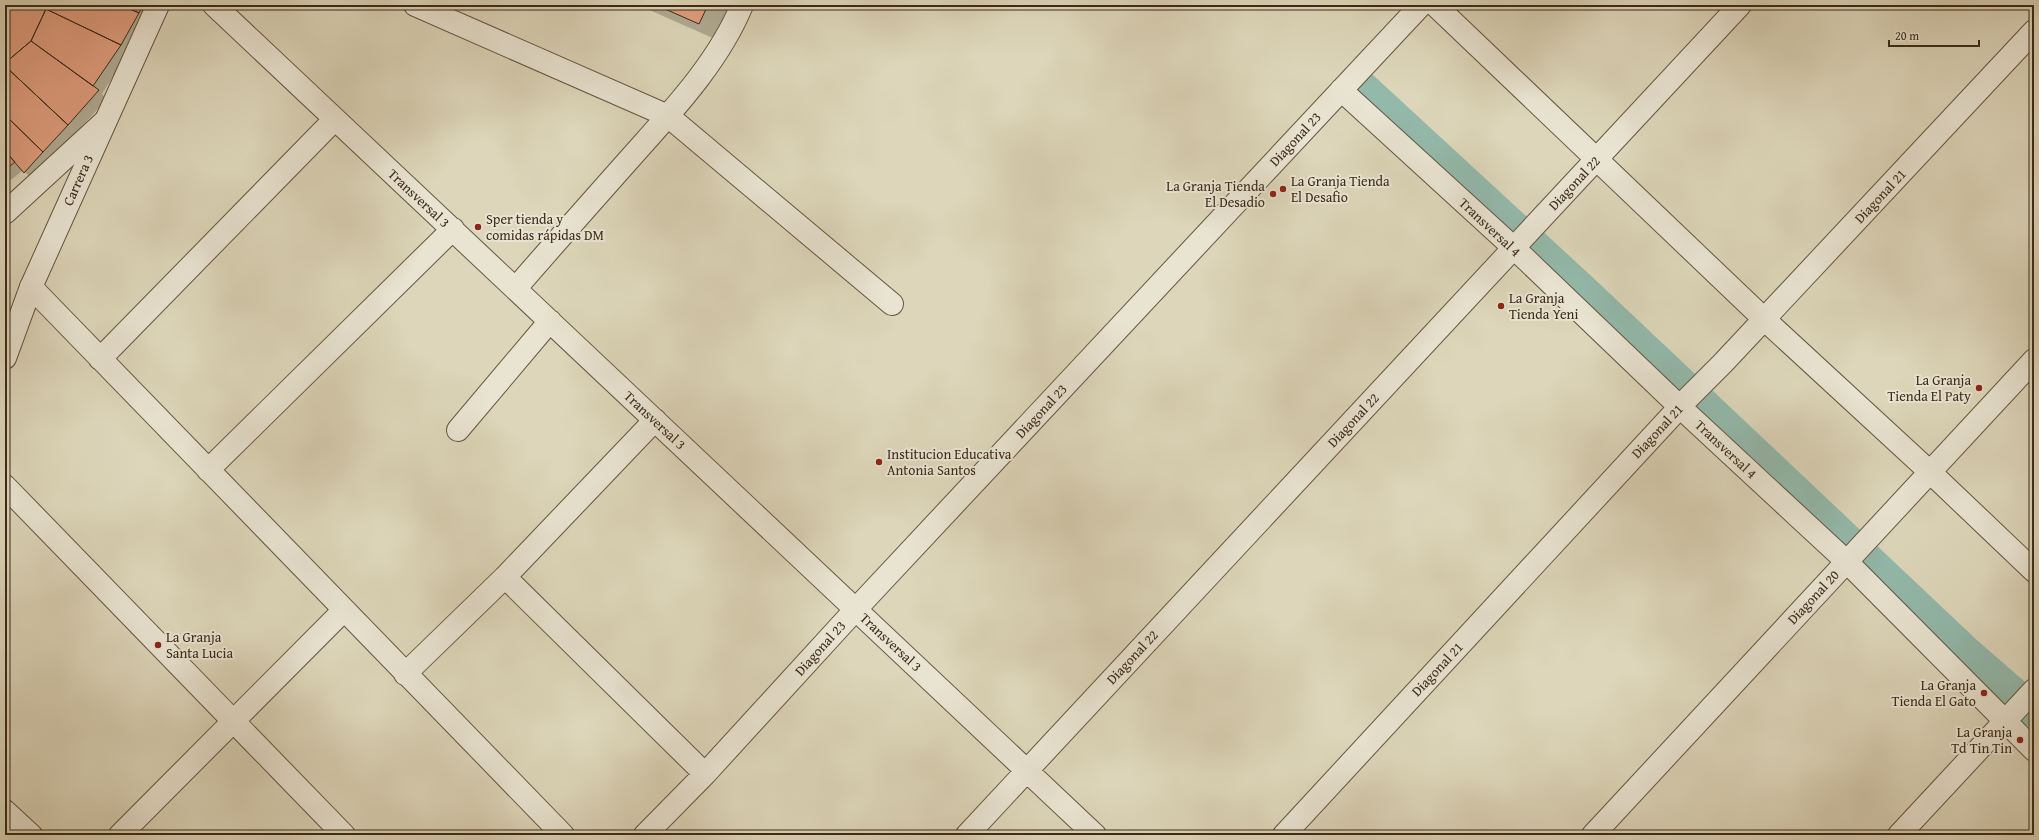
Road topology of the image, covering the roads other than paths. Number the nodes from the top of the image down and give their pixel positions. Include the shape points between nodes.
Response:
1 (158, 5) edge
2 (214, 5) edge
3 (415, 5) edge
4 (742, 5) edge
5 (1420, 5) edge
6 (1435, 5) edge
7 (1740, 5) edge
8 (2034, 31) edge
9 (1341, 90) junction
10 (668, 116) junction
11 (335, 119) junction
12 (104, 122) junction
13 (1596, 159) junction
14 (5, 213) edge
15 (453, 229) junction
16 (1518, 243) junction
17 (31, 287) junction
18 (516, 288) junction
19 (892, 304) dead end
20 (1764, 319) junction
21 (550, 321) junction
22 (5, 358) edge
23 (100, 359) junction
24 (2034, 360) edge
25 (1684, 402) junction
26 (655, 420) junction
27 (458, 430) dead end
28 (208, 470) junction
29 (1930, 472) junction
30 (5, 486) edge
31 (1849, 558) junction
32 (2034, 571) edge
33 (505, 578) junction
34 (856, 609) junction
35 (344, 610) junction
36 (405, 674) junction
37 (2034, 690) edge
38 (2010, 716) junction
39 (234, 722) junction
40 (2034, 750) edge
41 (1026, 770) junction
42 (705, 774) junction
43 (5, 812) edge
44 (31, 835) edge
45 (120, 835) edge
46 (344, 835) edge
47 (563, 835) edge
48 (646, 835) edge
49 (967, 835) edge
50 (1095, 835) edge
51 (1284, 835) edge
52 (1594, 835) edge
53 (1899, 835) edge

1 - 12 street, Carrera 3
2 - 11 street, Transversal 3
3 - 10 street
4 - 10 street via 716,54
5 - 9 street, Diagonal 23
6 - 13 street
7 - 13 street, Diagonal 22
8 - 20 street, Diagonal 21
9 - 16 street, Transversal 4
9 - 34 street, Diagonal 23
10 - 18 street
10 - 19 street
11 - 15 street, Transversal 3
11 - 23 street
12 - 14 street
12 - 17 street, Carrera 3
13 - 16 street, Diagonal 22
13 - 20 street
15 - 18 street, Transversal 3
15 - 28 street
16 - 25 street, Transversal 4
16 - 41 street, Diagonal 22
17 - 22 street, Carrera 3
17 - 23 street
18 - 21 street, Transversal 3
20 - 25 street, Diagonal 21
20 - 29 street
21 - 26 street, Transversal 3
21 - 27 street
23 - 28 street
24 - 29 street, Diagonal 20
25 - 31 street, Transversal 4
25 - 51 street, Diagonal 21
26 - 33 street
26 - 34 street, Transversal 3
28 - 35 street
29 - 31 street, Diagonal 20
29 - 32 street
30 - 39 street
31 - 38 street, Transversal 4
31 - 52 street, Diagonal 20
33 - 36 street
33 - 42 street
34 - 41 street, Transversal 3
34 - 42 street, Diagonal 23
35 - 36 street
35 - 39 street
36 - 47 street
37 - 38 street
38 - 40 street, Transversal 4
38 - 53 street
39 - 45 street
39 - 46 street
41 - 49 street, Diagonal 22
41 - 50 street, Transversal 3
42 - 48 street, Diagonal 23
43 - 44 street

